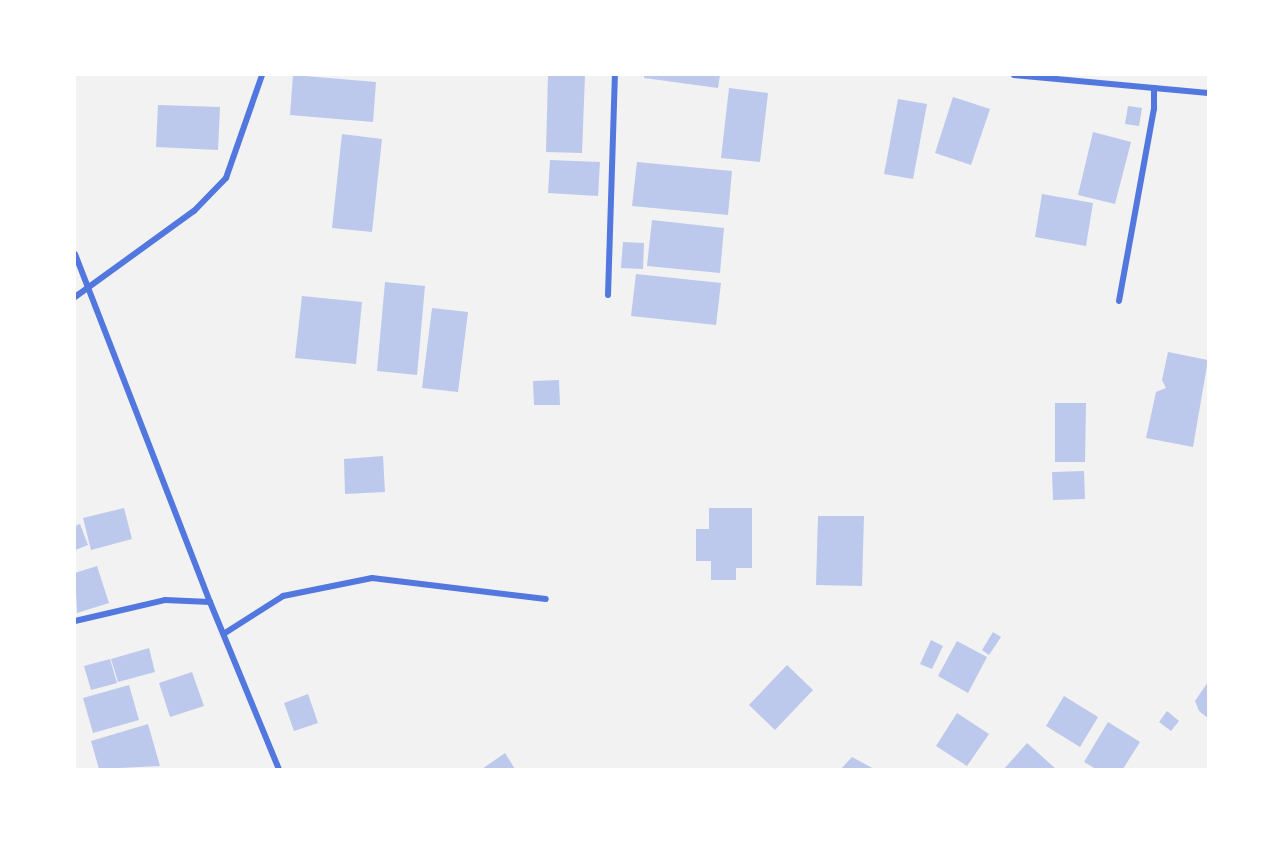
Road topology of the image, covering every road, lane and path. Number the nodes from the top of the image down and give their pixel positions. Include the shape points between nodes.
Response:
1 (262, 75) edge
2 (615, 75) edge
3 (1014, 75) edge
4 (1154, 88) junction
5 (1208, 93) edge
6 (75, 254) edge
7 (87, 284) junction
8 (608, 295) dead end
9 (75, 297) edge
10 (1119, 302) dead end
11 (546, 599) dead end
12 (210, 602) junction
13 (75, 621) edge
14 (225, 633) junction
15 (279, 769) edge

1 - 7 street via 226,178 194,211
2 - 8 street
3 - 4 street
4 - 5 street
4 - 10 street via 1154,110
6 - 7 street
7 - 9 street
7 - 12 street
11 - 14 street via 372,578 283,596
12 - 13 street via 165,600
12 - 14 street
14 - 15 street

